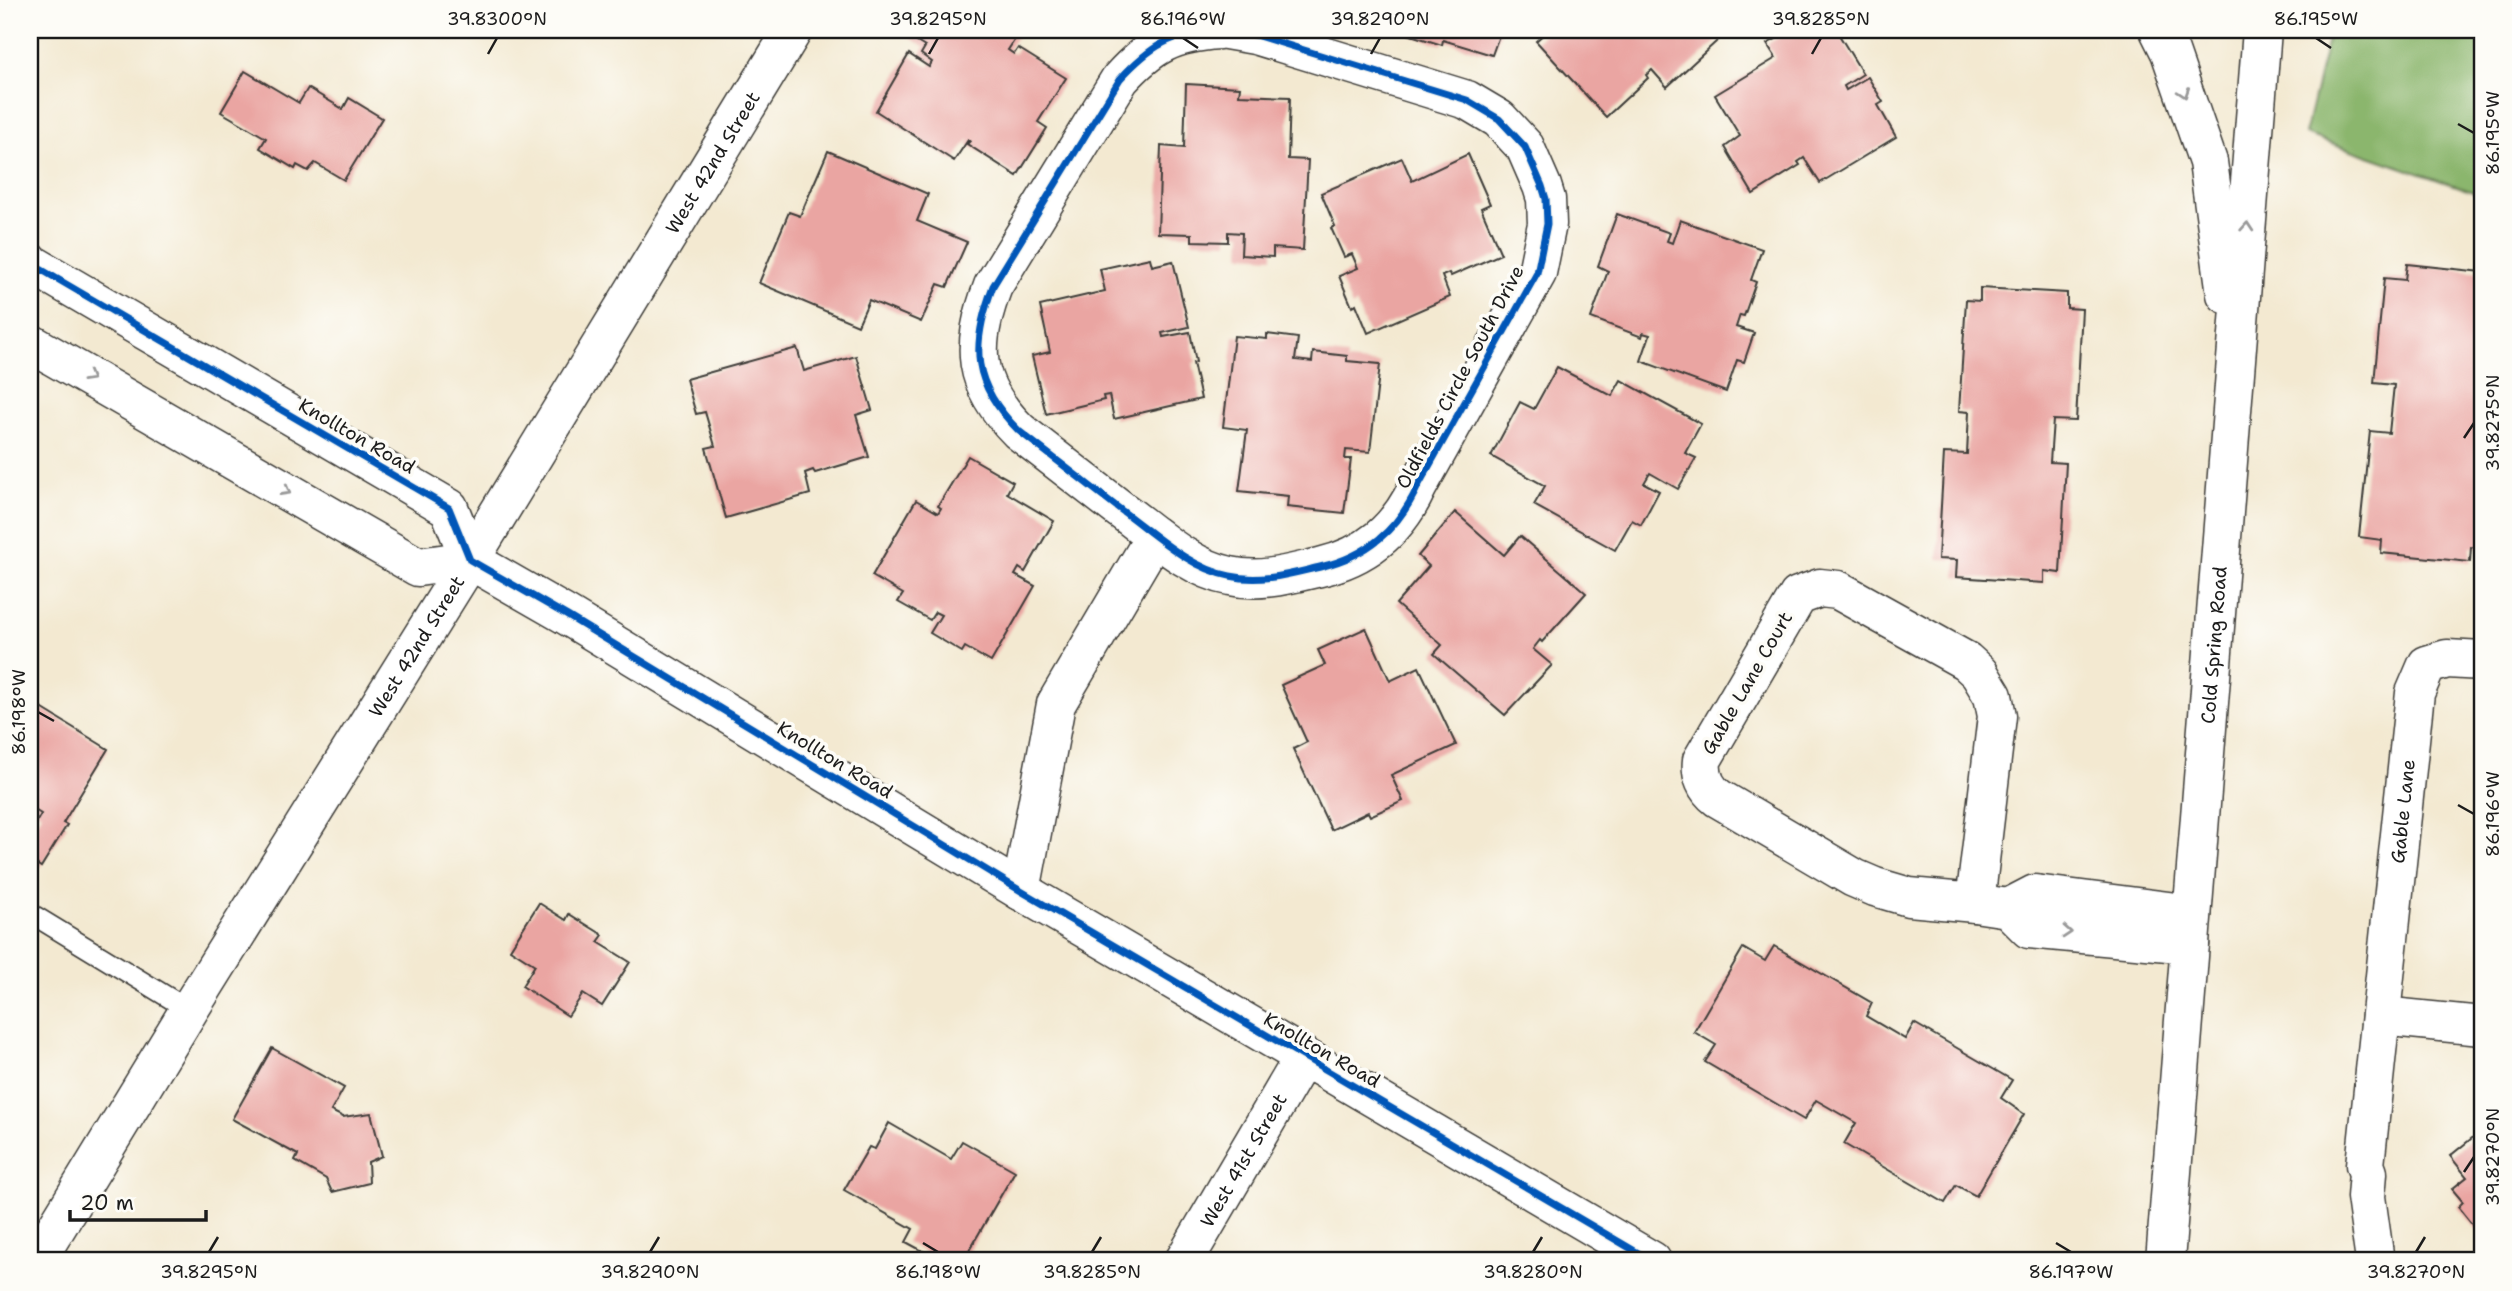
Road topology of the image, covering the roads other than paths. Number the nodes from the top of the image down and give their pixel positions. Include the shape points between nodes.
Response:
1 (793, 30) edge
2 (1220, 30) edge
3 (1226, 30) edge
4 (2159, 30) edge
5 (2262, 30) edge
6 (30, 263) edge
7 (30, 343) edge
8 (2236, 369) junction
9 (1155, 536) junction
10 (470, 559) junction
11 (2482, 662) edge
12 (1021, 891) junction
13 (1992, 906) junction
14 (30, 913) edge
15 (2191, 929) junction
16 (189, 1010) junction
17 (2381, 1016) junction
18 (2482, 1026) edge
19 (1303, 1058) junction
20 (36, 1261) edge
21 (1184, 1261) edge
22 (1652, 1261) edge
23 (2165, 1261) edge
24 (2375, 1261) edge

1 - 10 street, West 42nd Street
2 - 9 street, Oldfields Circle South Drive via 1156,45 1120,79 993,286 982,316 980,364 998,408 1019,431
3 - 9 street, Oldfields Circle South Drive via 1339,60 1488,111 1510,128 1531,158 1546,199 1547,223 1537,273 1408,510 1374,545 1334,564 1269,579 1227,576 1201,566
4 -> 8 street via 2208,162
8 -> 5 street, Cold Spring Road
6 - 10 street, Knollton Road via 449,508
7 -> 10 street via 418,567
8 - 15 street, Cold Spring Road
9 - 12 street via 1056,704
10 - 12 street, Knollton Road
10 - 16 street, West 42nd Street
11 - 17 street, Gable Lane via 2447,659 2427,666 2414,692
12 - 19 street, Knollton Road
13 - 13 street, Gable Lane Court via 1909,897 1854,878 1718,798 1706,786 1702,760 1798,596 1820,588 1838,590 1966,661 1979,673 1993,696 1997,716
13 - 15 street via 2029,929
14 - 16 lane
15 - 23 street, Cold Spring Road
16 - 20 street, West 42nd Street
17 - 18 street
17 - 24 street, Gable Lane via 2365,1165
19 - 21 street, West 41st Street
19 - 22 street, Knollton Road

